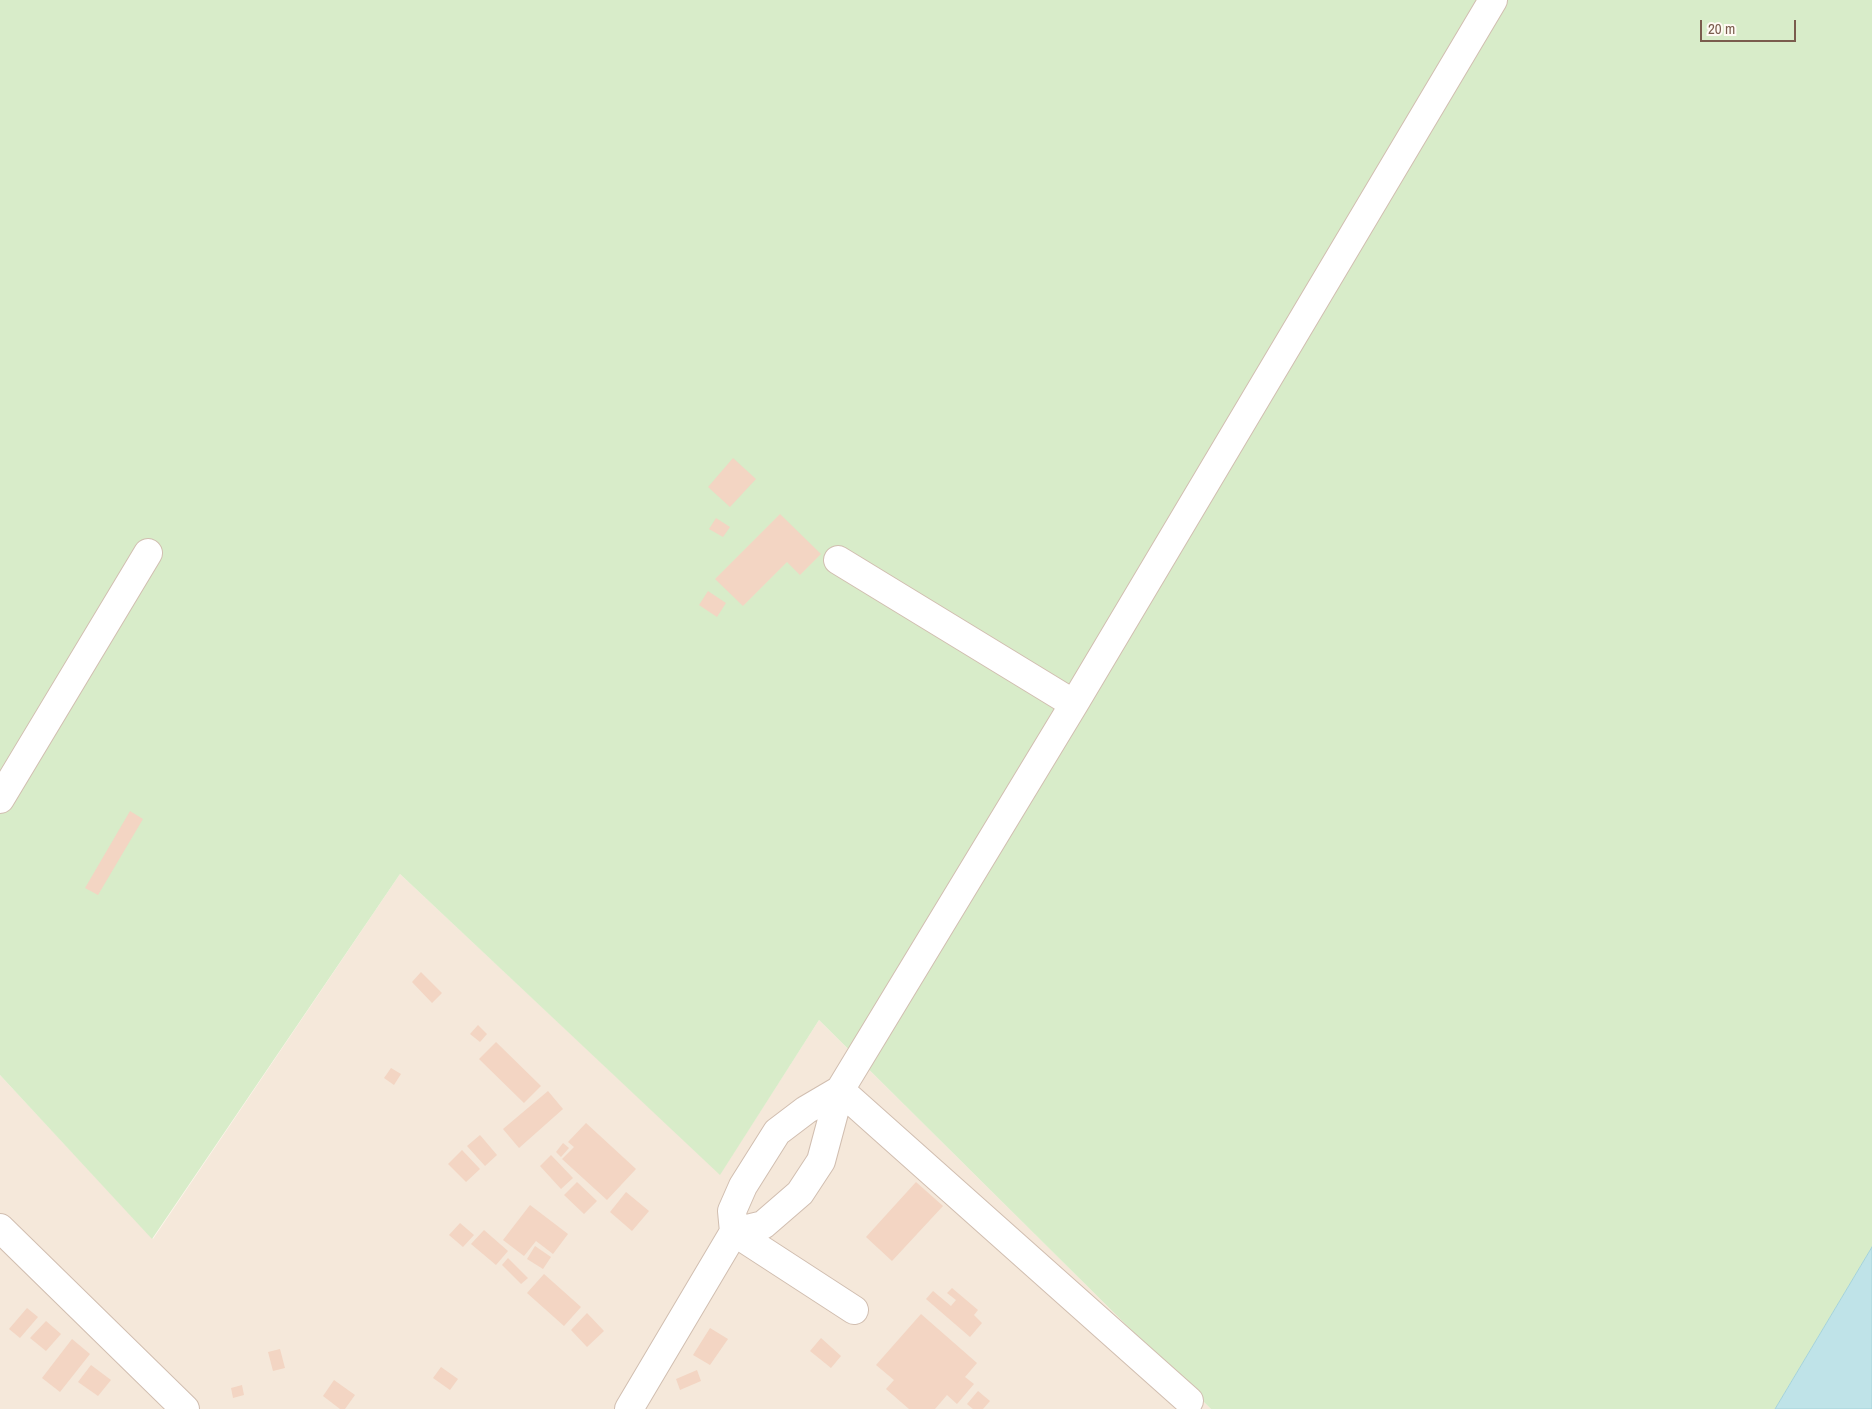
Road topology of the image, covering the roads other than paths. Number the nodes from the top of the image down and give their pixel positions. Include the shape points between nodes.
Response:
1 (1493, 0) edge
2 (148, 553) dead end
3 (838, 560) dead end
4 (1074, 704) junction
5 (0, 799) edge
6 (840, 1090) junction
7 (0, 1228) edge
8 (734, 1232) junction
9 (854, 1310) dead end
10 (1189, 1401) dead end
11 (185, 1409) edge
12 (629, 1409) edge

1 - 4 street
2 - 5 street
3 - 4 street
4 - 6 street
6 - 8 street via 777,1132 743,1186 732,1211
6 - 8 street via 821,1162 800,1193 763,1225
6 - 10 street
7 - 11 street
8 - 9 street
8 - 12 street

